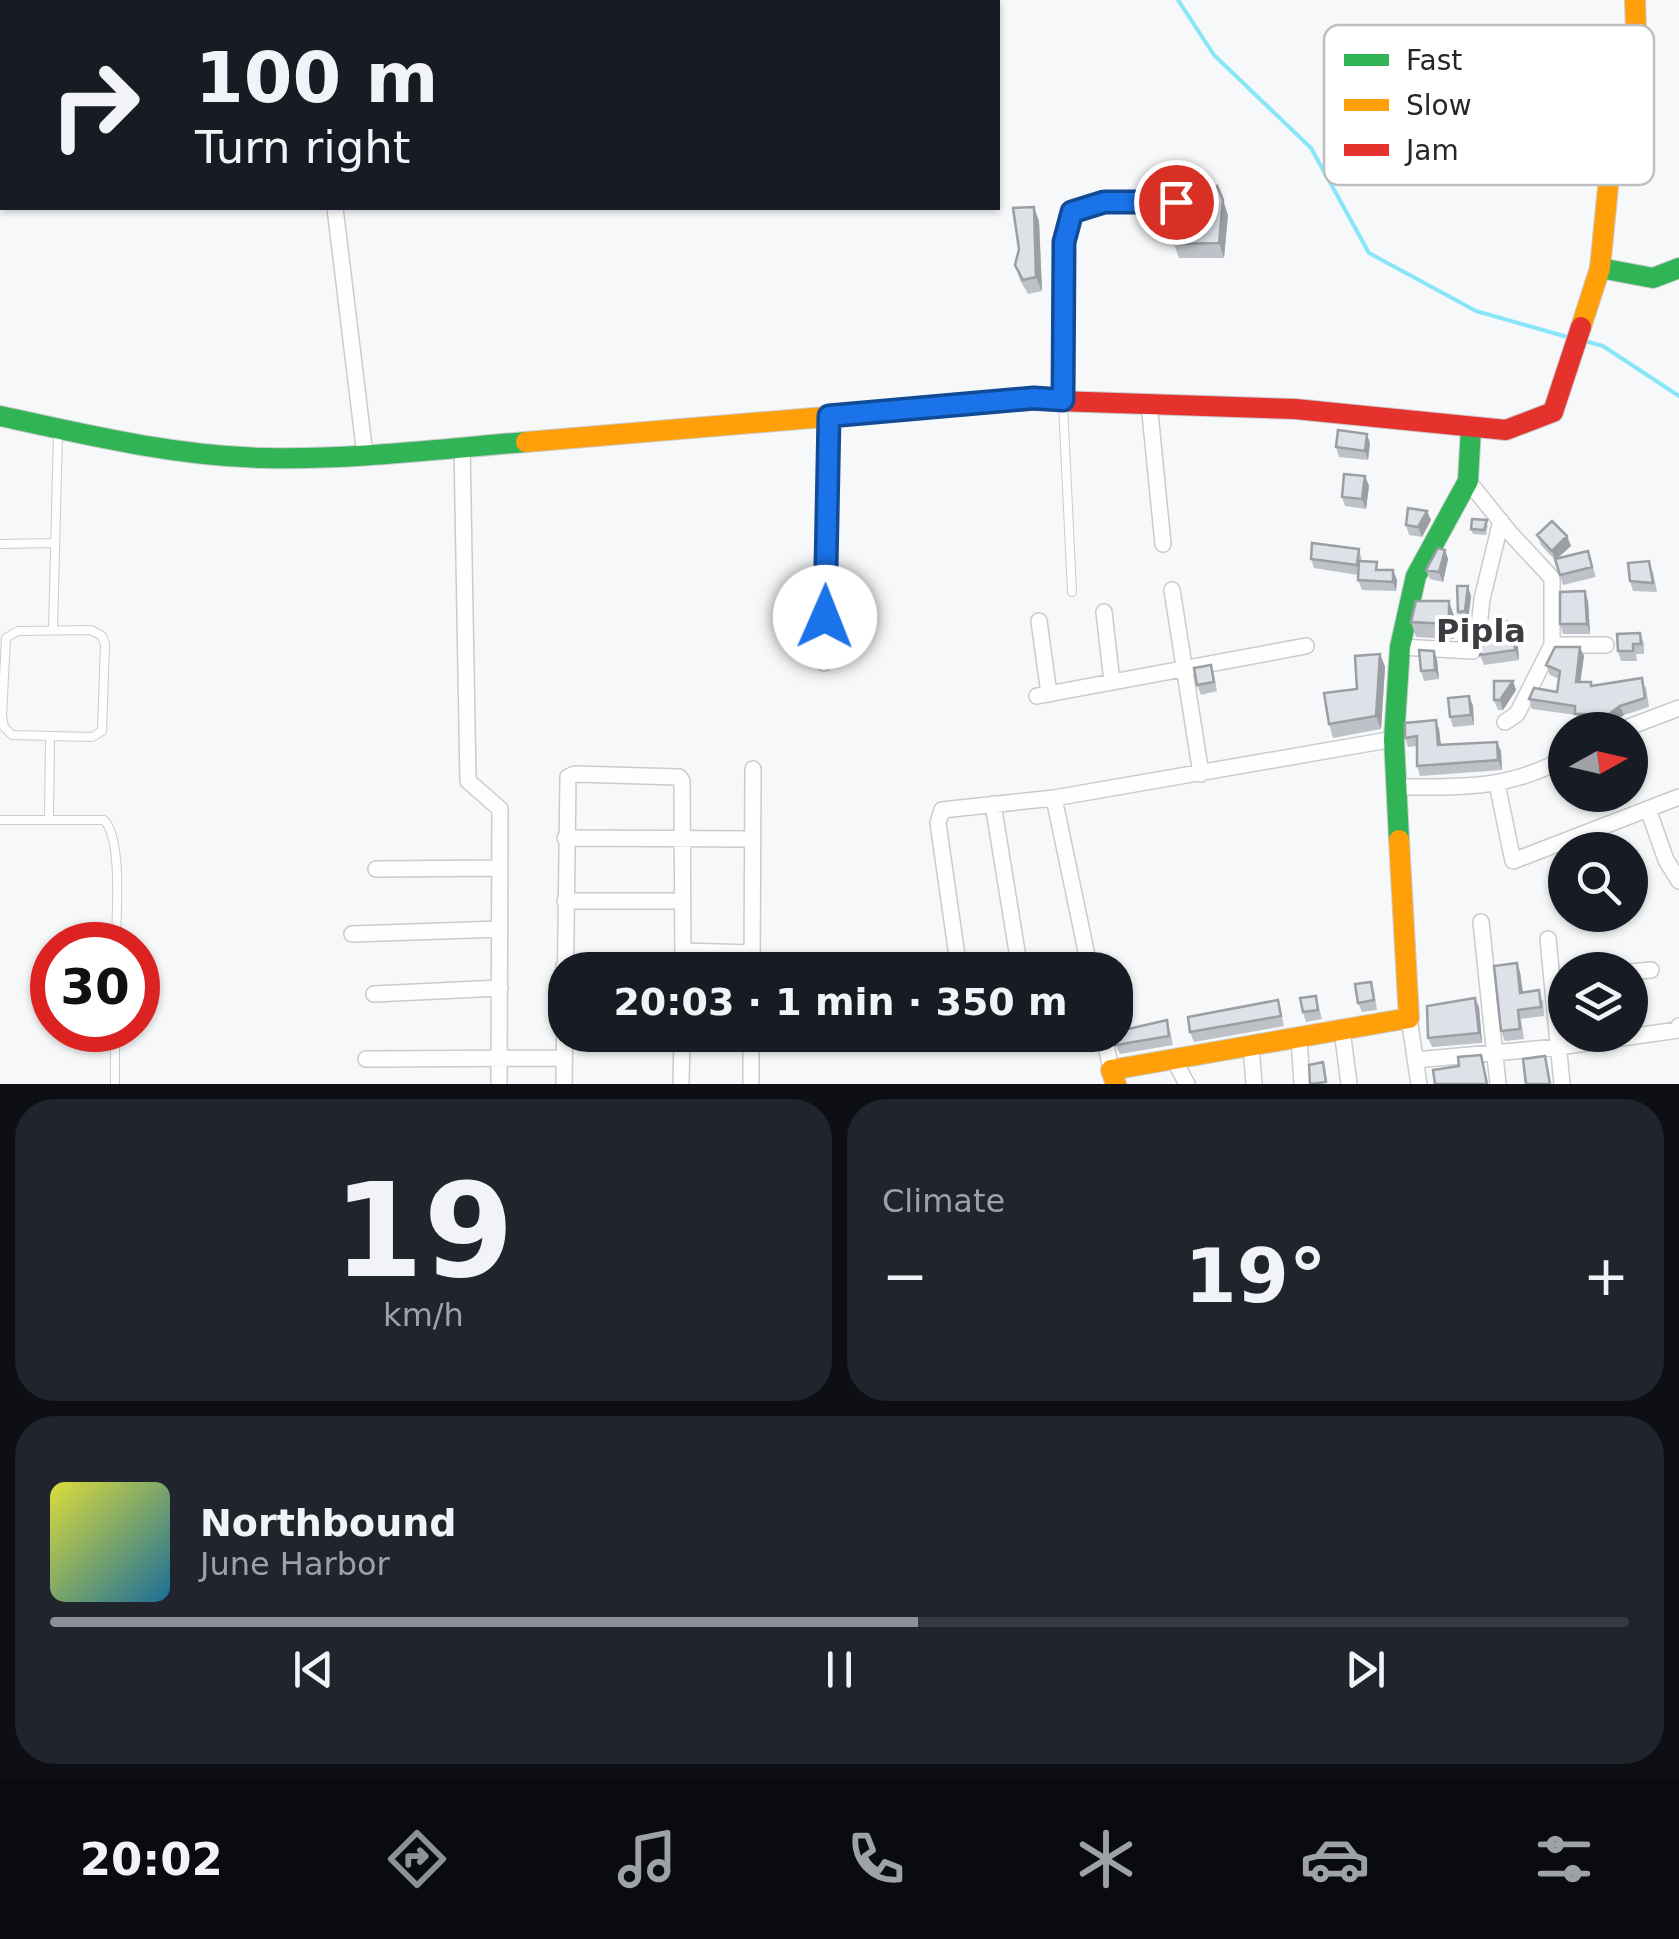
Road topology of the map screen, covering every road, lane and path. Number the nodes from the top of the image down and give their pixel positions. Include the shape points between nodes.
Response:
1 (1635, 0) edge
2 (1636, 25) edge
3 (1608, 185) edge
4 (1176, 202) edge
5 (335, 210) edge
6 (1600, 268) junction
7 (1679, 268) edge
8 (1063, 400) junction
9 (1149, 403) junction
10 (0, 416) edge
11 (829, 416) junction
12 (1471, 426) junction
13 (58, 428) junction
14 (462, 446) junction
15 (365, 455) junction
16 (1468, 481) junction
17 (1500, 521) junction
18 (0, 544) edge
19 (54, 544) junction
20 (1163, 544) dead end
21 (1172, 590) dead end
22 (1072, 592) dead end
23 (1104, 612) dead end
24 (1039, 620) dead end
25 (54, 630) junction
26 (1552, 645) junction
27 (1606, 645) dead end
28 (1306, 646) dead end
29 (1400, 647) junction
30 (824, 663) dead end
31 (1184, 668) junction
32 (1112, 682) junction
33 (1679, 708) edge
34 (1648, 720) edge
35 (1506, 722) dead end
36 (50, 737) junction
37 (1394, 738) junction
38 (1548, 768) edge
39 (753, 769) dead end
40 (1201, 774) junction
41 (1496, 784) junction
42 (1396, 787) junction
43 (1679, 797) edge
44 (1054, 798) junction
45 (993, 804) junction
46 (1648, 808) joint
47 (1638, 812) edge
48 (0, 820) edge
49 (49, 820) junction
50 (565, 838) junction
51 (684, 839) junction
52 (753, 839) junction
53 (500, 868) junction
54 (376, 870) dead end
55 (1679, 880) edge
56 (565, 901) junction
57 (683, 901) junction
58 (115, 922) edge
59 (1481, 922) dead end
60 (500, 929) junction
61 (352, 934) dead end
62 (1548, 939) dead end
63 (564, 952) edge
64 (683, 952) edge
65 (752, 952) edge
66 (956, 952) edge
67 (1017, 952) edge
68 (1087, 952) edge
69 (1551, 952) edge
70 (1648, 970) edge
71 (1651, 970) dead end
72 (500, 988) junction
73 (374, 994) dead end
74 (1409, 1018) junction
75 (1679, 1026) edge
76 (1342, 1030) junction
77 (1648, 1034) edge
78 (1298, 1037) junction
79 (1250, 1046) junction
80 (1548, 1048) edge
81 (115, 1052) edge
82 (564, 1052) edge
83 (682, 1052) edge
84 (751, 1052) edge
85 (1108, 1052) edge
86 (1559, 1052) edge
87 (1495, 1053) junction
88 (500, 1058) junction
89 (564, 1058) junction
90 (366, 1059) dead end
91 (1174, 1060) junction
92 (1416, 1060) junction
93 (1114, 1077) edge
94 (115, 1084) edge
95 (499, 1084) edge
96 (564, 1084) edge
97 (682, 1084) edge
98 (750, 1084) edge
99 (1187, 1084) edge
100 (1254, 1084) edge
101 (1302, 1084) edge
102 (1349, 1084) edge
103 (1419, 1084) edge
104 (1498, 1084) edge
105 (1562, 1084) edge

1 - 2 street
3 - 6 street
4 - 8 street via 1104,202 1072,212 1064,242
5 - 15 street
6 - 7 street via 1653,278
6 - 12 street via 1553,412 1506,430
8 - 9 street
8 - 11 street
8 - 22 lane
9 - 12 street via 1294,408
9 - 20 street
10 - 13 street
11 - 14 street
11 - 30 street
12 - 16 street
13 - 15 street via 138,446 264,458
13 - 19 lane
14 - 15 street
14 - 53 street via 468,781 500,809
16 - 17 street
16 - 29 street via 1416,576
17 - 26 street via 1552,578
17 - 29 street via 1477,646
18 - 19 lane
19 - 25 lane
21 - 31 street
23 - 32 street
24 - 32 street via 1043,695
25 - 36 lane via 14,632 3,645 4,728 22,738
25 - 36 lane via 102,636 104,723 92,737
26 - 27 street
26 - 35 street via 1517,714
28 - 31 street
29 - 37 street
31 - 32 street
31 - 40 street
33 - 34 street
36 - 49 lane
37 - 40 street
37 - 42 street
38 - 41 street
39 - 52 street
40 - 44 street
41 - 42 street
41 - 47 street via 1513,862
42 - 74 street
43 - 46 street
44 - 45 street
44 - 68 street
45 - 66 street via 942,810 938,823
45 - 67 street
46 - 55 street
48 - 49 lane
49 - 58 lane via 110,825
50 - 51 street
50 - 51 street via 565,782 575,774 679,776
50 - 56 street
51 - 52 street
51 - 57 street
52 - 65 street
53 - 54 street
53 - 60 street
56 - 57 street
56 - 63 street
57 - 64 street
59 - 87 street
60 - 61 street
60 - 72 street
62 - 69 street
70 - 71 street
72 - 73 street
72 - 88 street
74 - 76 street
74 - 92 street
75 - 77 street
76 - 78 street
76 - 102 street
78 - 79 street
78 - 101 street
79 - 91 street
79 - 100 street
80 - 87 street
81 - 94 lane
82 - 89 street
83 - 97 street
84 - 98 street
85 - 93 street
86 - 105 street
87 - 92 street
87 - 104 street
88 - 89 street
88 - 90 street
88 - 95 street
89 - 96 street
91 - 93 street
91 - 99 street
92 - 103 street

